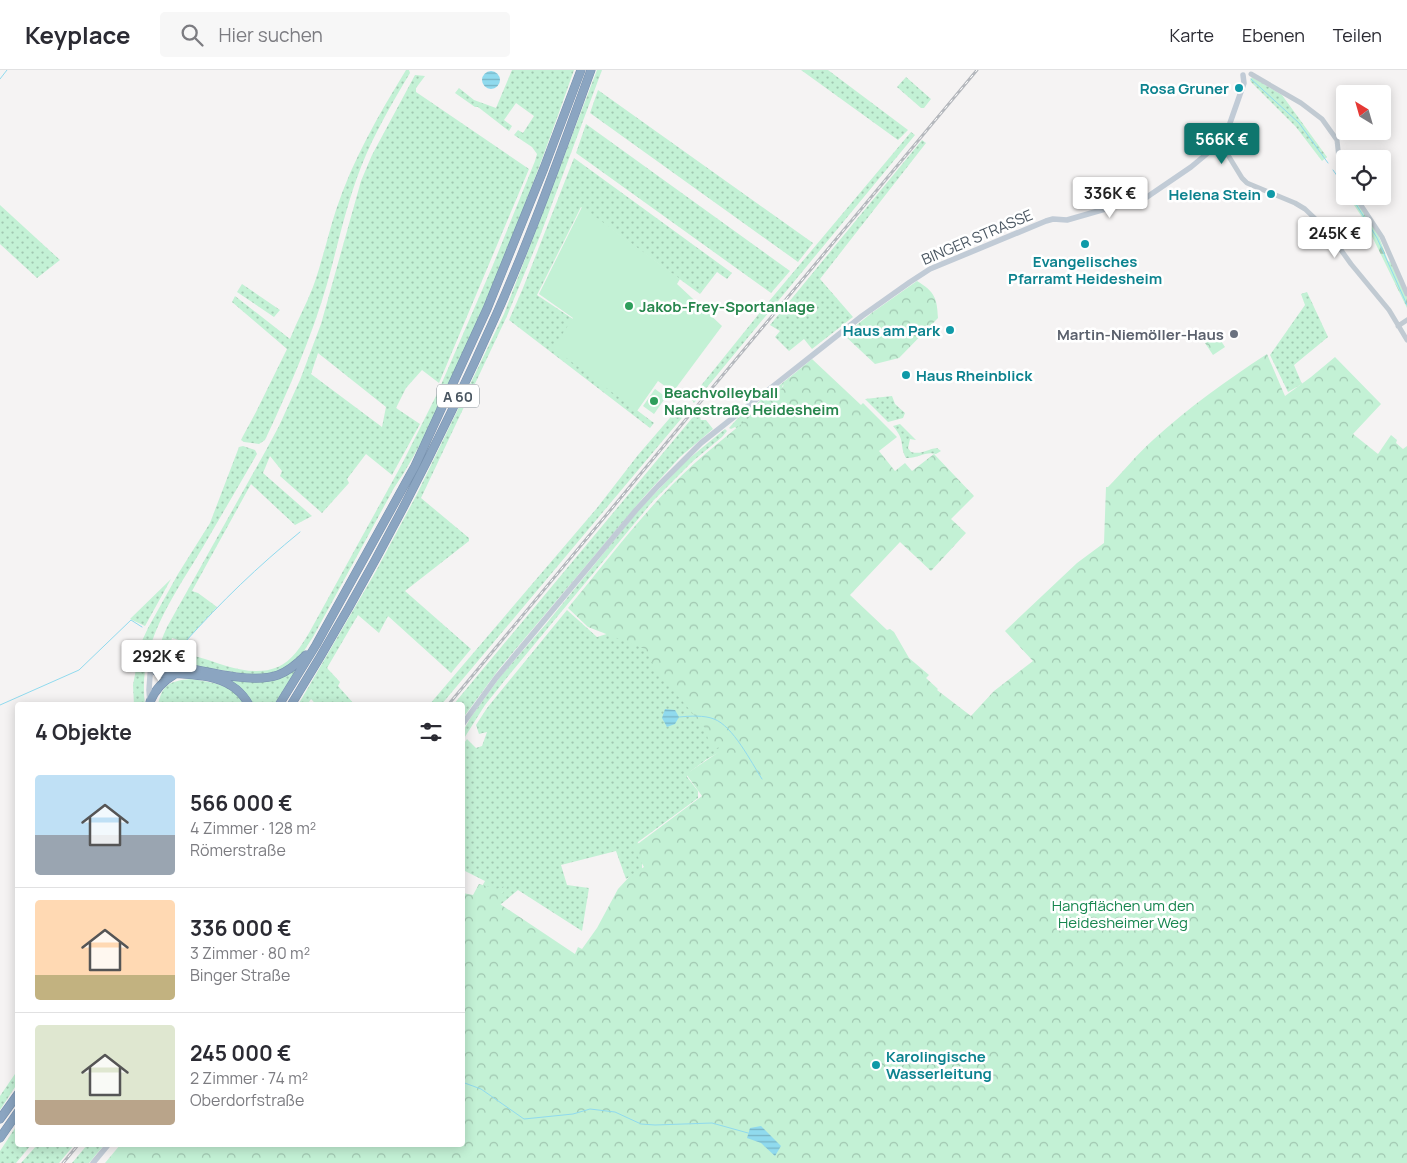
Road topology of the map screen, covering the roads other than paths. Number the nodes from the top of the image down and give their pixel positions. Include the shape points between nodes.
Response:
1 (581, 70) edge
2 (591, 70) edge
3 (1251, 74) dead end
4 (1243, 75) dead end
5 (1220, 142) junction
6 (1338, 150) edge
7 (1361, 205) edge
8 (1407, 294) edge
9 (1407, 320) edge
10 (1398, 326) junction
11 (1407, 340) edge
12 (316, 645) junction
13 (151, 662) junction
14 (175, 674) junction
15 (150, 702) edge
16 (150, 702) edge
17 (247, 702) edge
18 (281, 702) edge
19 (293, 702) edge
20 (465, 721) edge
21 (15, 1098) edge
22 (15, 1116) edge
23 (0, 1119) edge
24 (0, 1138) edge
25 (106, 1147) edge
26 (93, 1163) edge

1 - 12 highway, A 60 via 488,309 415,466
2 - 19 highway, A 60 via 485,339 390,536
3 - 6 street via 1322,119 1336,140
4 - 5 main road, BINGER STRASSE via 1244,83
5 - 10 street via 1242,178 1305,209 1326,229
5 - 20 main road, BINGER STRASSE via 1191,167 1147,196 1067,220 1046,221 930,269 862,316 701,444 658,486 496,678
7 - 8 street via 1382,237
9 - 10 street
10 - 11 street
12 - 13 highway via 291,669 262,678
12 - 18 highway, A 60
13 - 14 highway via 157,672
13 - 15 main road
14 - 16 highway via 162,682
14 - 17 highway via 222,680 239,691
21 - 23 highway
22 - 24 highway
25 - 26 main road

